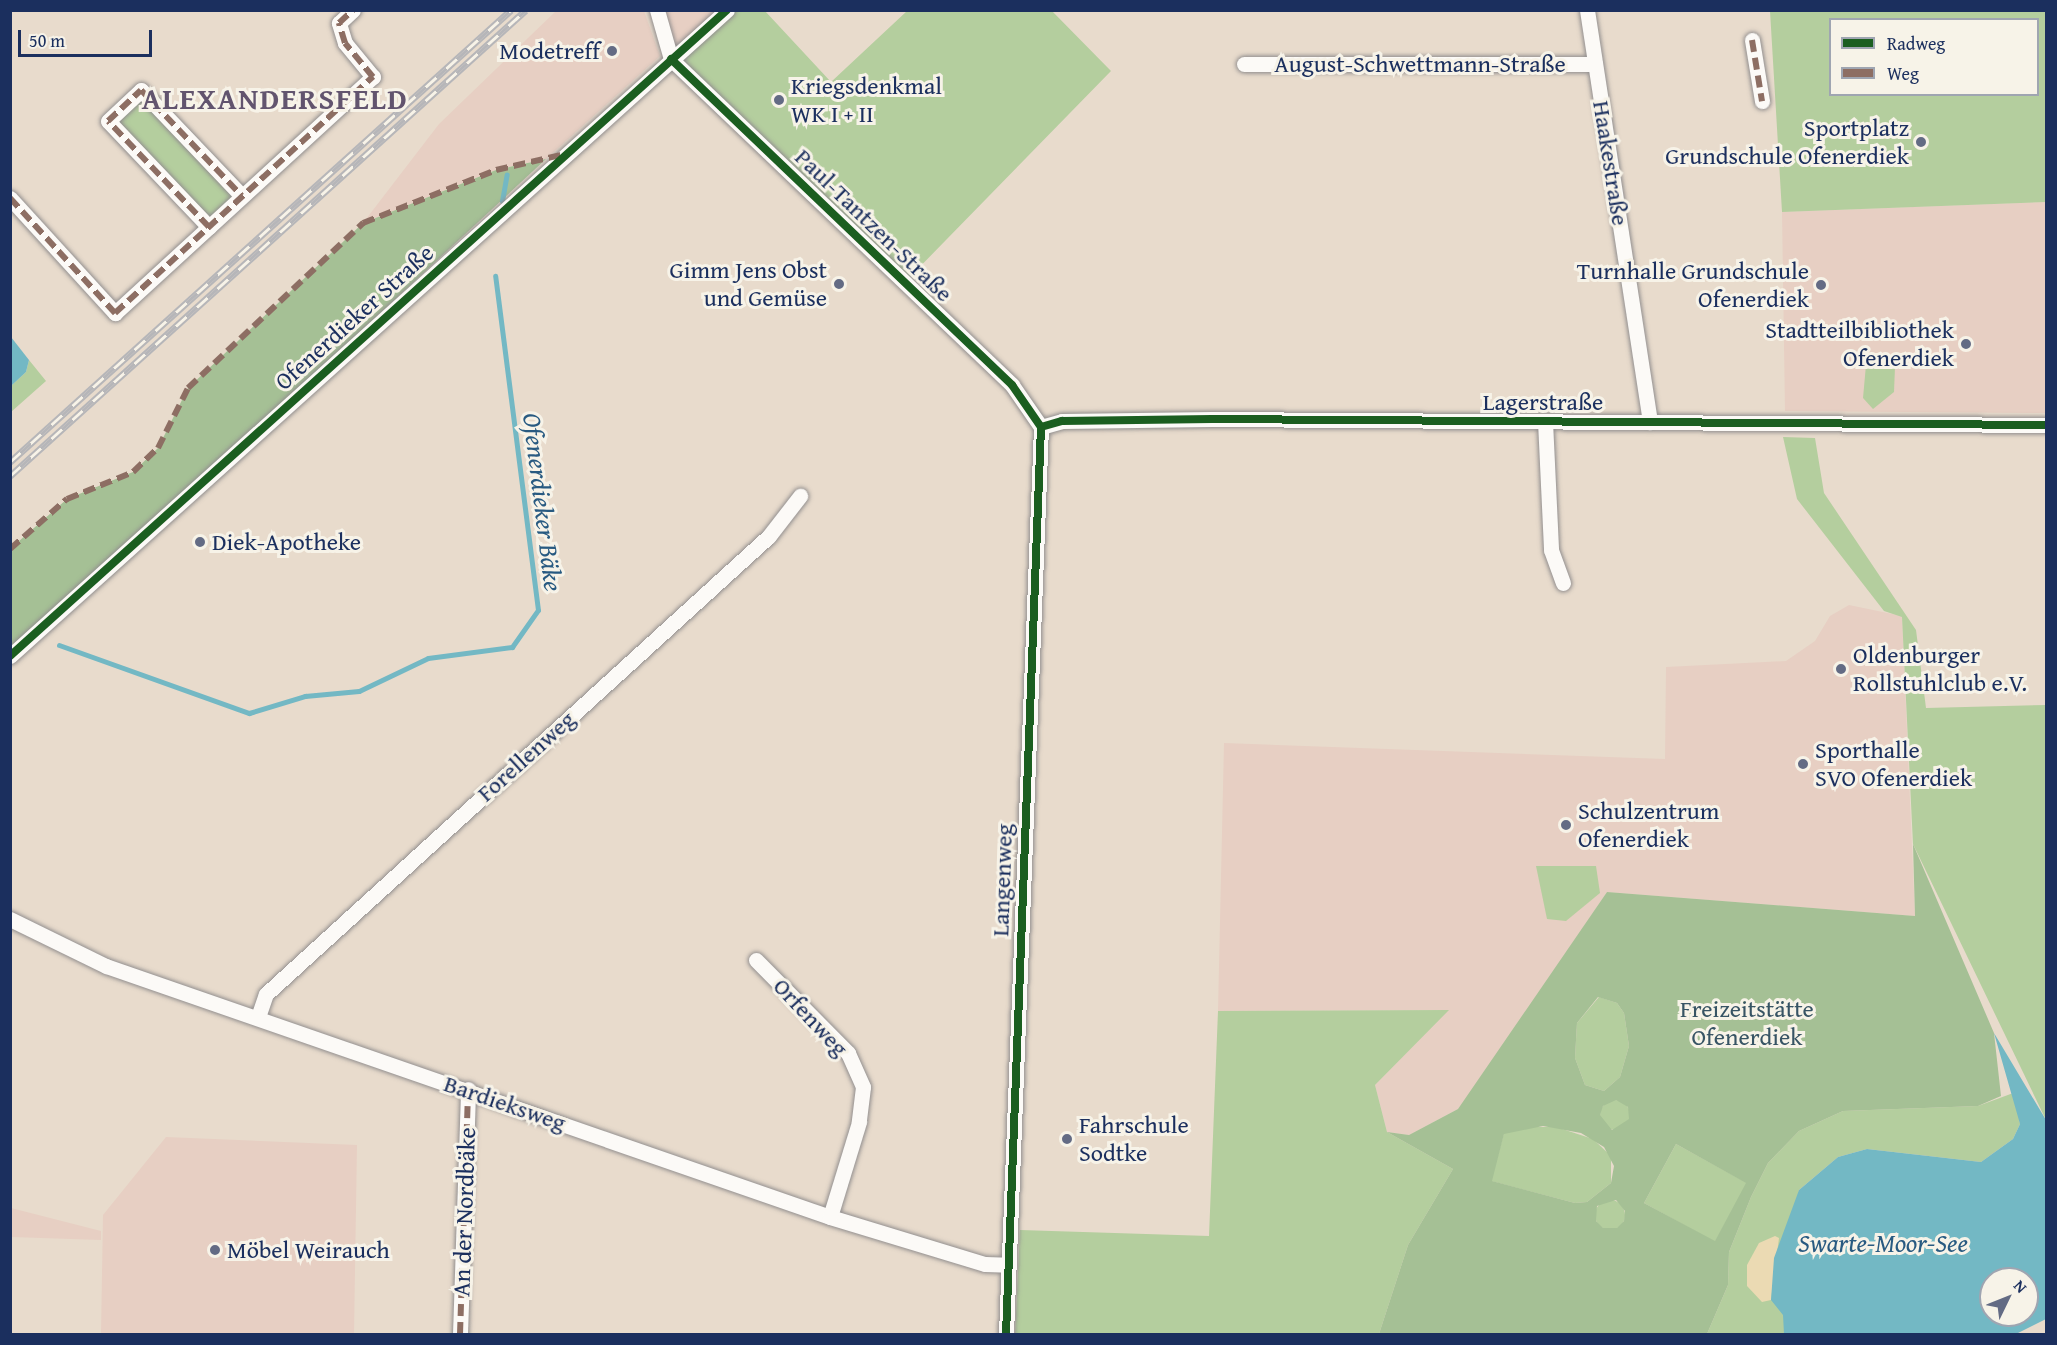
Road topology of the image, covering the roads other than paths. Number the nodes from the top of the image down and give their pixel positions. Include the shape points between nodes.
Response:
1 (353, 10) edge
2 (657, 10) edge
3 (726, 10) edge
4 (1587, 10) edge
5 (1752, 40) dead end
6 (671, 59) junction
7 (1244, 64) dead end
8 (1595, 64) junction
9 (1762, 101) dead end
10 (242, 196) junction
11 (10, 198) edge
12 (209, 227) junction
13 (1545, 421) junction
14 (1650, 423) junction
15 (2046, 425) edge
16 (1041, 427) junction
17 (800, 496) dead end
18 (1563, 583) dead end
19 (10, 656) edge
20 (10, 919) edge
21 (756, 960) dead end
22 (258, 1017) junction
23 (468, 1089) junction
24 (830, 1217) junction
25 (1008, 1265) junction
26 (460, 1335) edge
27 (1006, 1335) edge

1 - 10 street via 339,23 345,43 373,77
2 - 6 street
3 - 6 street, Ofenerdieker Straße
4 - 8 street, Haakestraße
5 - 9 street
6 - 16 street, Paul-Tantzen-Straße via 1012,385
6 - 19 street, Ofenerdieker Straße
7 - 8 street, August-Schwettmann-Straße
8 - 14 street, Haakestraße
10 - 12 street
10 - 12 street via 141,90 108,121
11 - 12 street via 115,313
13 - 14 street, Lagerstraße
13 - 16 street, Lagerstraße via 1127,420 1062,421
13 - 18 street via 1551,550
14 - 15 street, Lagerstraße
16 - 25 street, Langenweg
17 - 22 street, Forellenweg via 769,536 266,994
20 - 22 street, Bardieksweg via 106,966
21 - 24 street, Orfenweg via 848,1053 863,1087 859,1122
22 - 23 street, Bardieksweg
23 - 24 street, Bardieksweg
23 - 26 street, An der Nordbäke
24 - 25 street, Bardieksweg via 985,1264
25 - 27 street, Langenweg

